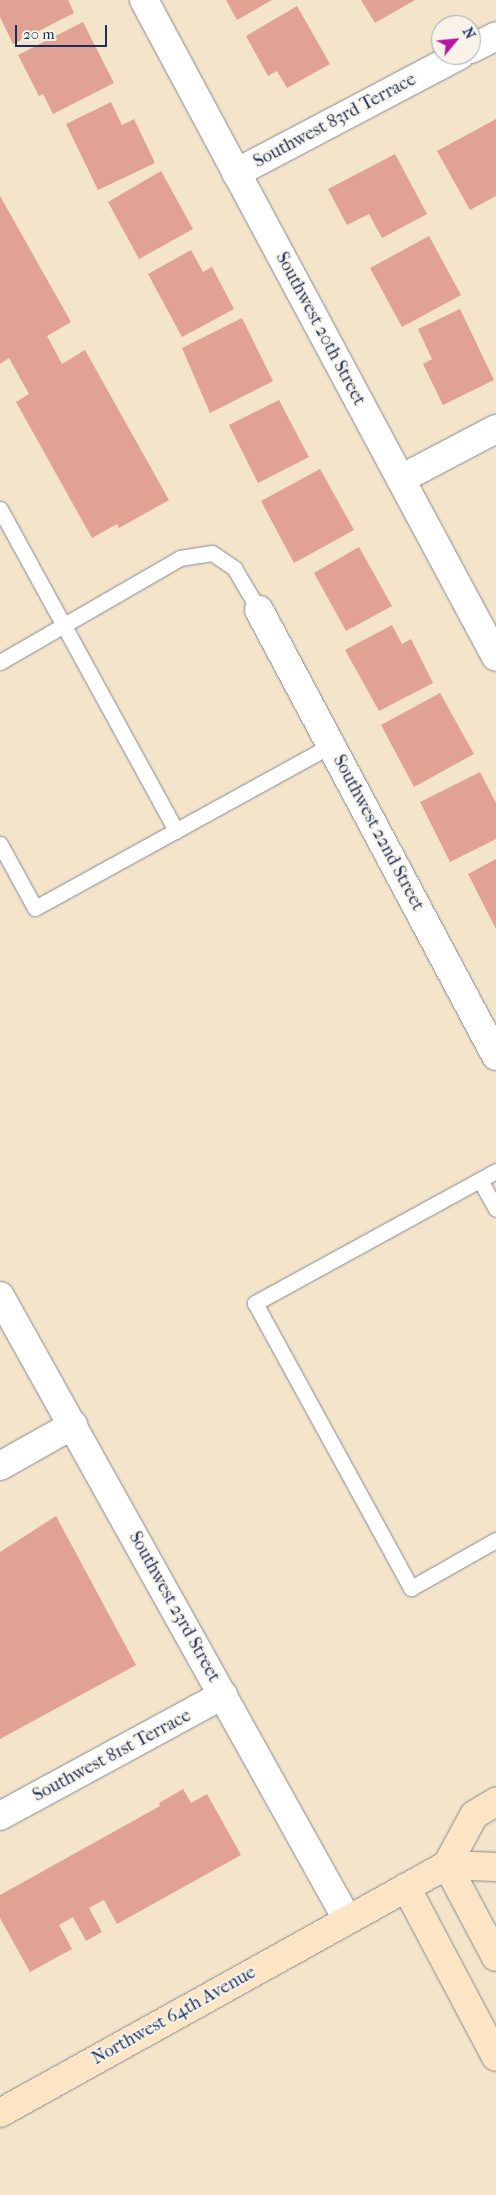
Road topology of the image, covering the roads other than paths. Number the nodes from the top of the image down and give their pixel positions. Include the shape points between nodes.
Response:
1 (144, 0) edge
2 (496, 36) edge
3 (481, 44) edge
4 (441, 65) edge
5 (236, 173) junction
6 (496, 429) edge
7 (401, 479) junction
8 (0, 509) edge
9 (259, 610) joint
10 (64, 626) junction
11 (496, 657) edge
12 (0, 662) edge
13 (331, 745) junction
14 (176, 831) junction
15 (0, 844) edge
16 (496, 1056) edge
17 (496, 1171) edge
18 (480, 1180) junction
19 (496, 1209) edge
20 (0, 1296) edge
21 (73, 1425) junction
22 (0, 1466) edge
23 (496, 1540) edge
24 (223, 1695) junction
25 (496, 1802) edge
26 (0, 1816) edge
27 (447, 1865) junction
28 (496, 1868) edge
29 (406, 1887) junction
30 (347, 1919) junction
31 (496, 1957) edge
32 (496, 2057) edge
33 (0, 2113) edge

1 - 5 street, Southwest 20th Street
2 - 3 street
4 - 5 street, Southwest 83rd Terrace
5 - 7 street, Southwest 20th Street
6 - 7 street
7 - 11 street, Southwest 20th Street
8 - 10 lane
9 - 10 lane via 234,568 212,553 180,558
9 - 13 street, Southwest 22nd Street
10 - 12 lane
10 - 14 lane
13 - 14 lane
13 - 16 street, Southwest 22nd Street
14 - 15 lane via 35,908
17 - 18 lane
18 - 19 lane
18 - 23 lane via 255,1303 411,1588
20 - 21 street, Southwest 23rd Street
21 - 22 street
21 - 24 street, Southwest 23rd Street
24 - 26 street, Southwest 81st Terrace
24 - 30 street, Southwest 23rd Street
25 - 27 street via 474,1815
27 - 28 street
27 - 29 street, Northwest 64th Avenue
27 - 31 street
29 - 30 street, Northwest 64th Avenue
29 - 32 street
30 - 33 street, Northwest 64th Avenue

